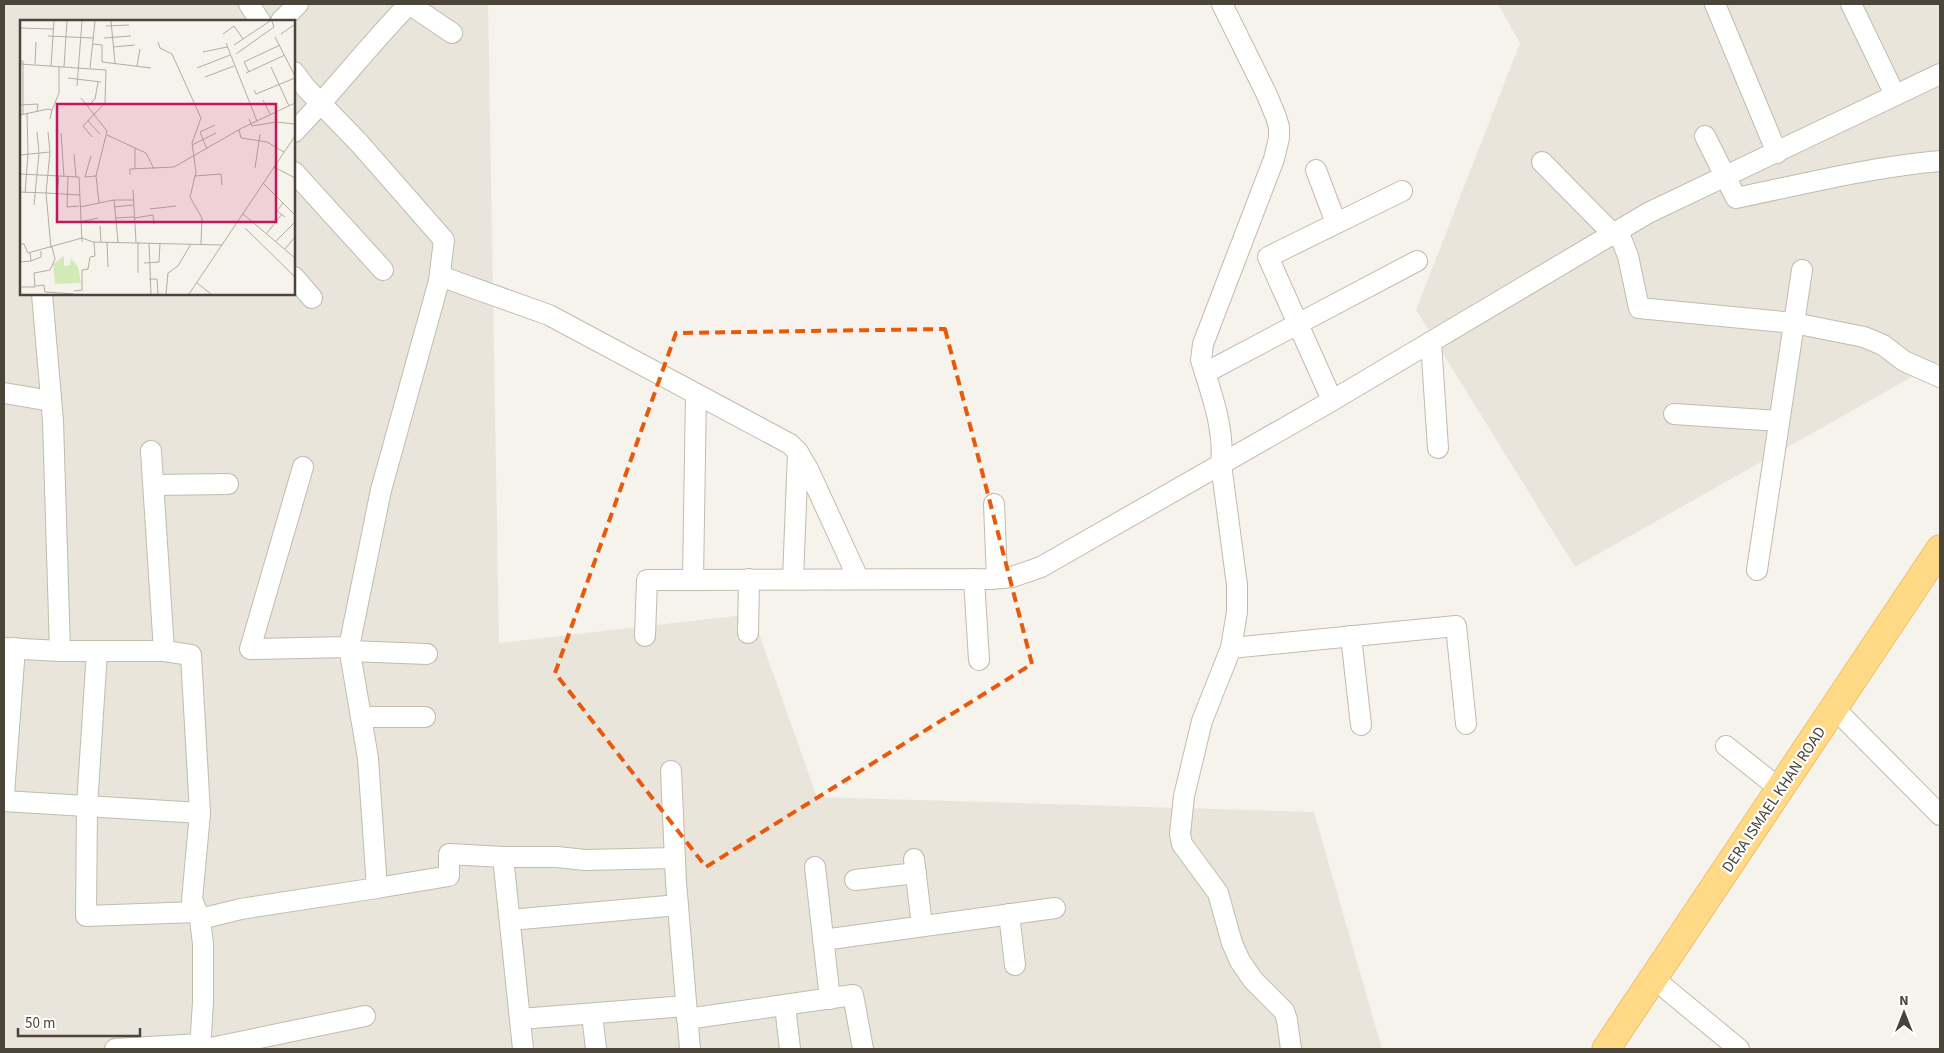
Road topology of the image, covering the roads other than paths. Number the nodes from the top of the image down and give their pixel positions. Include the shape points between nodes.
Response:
1 (249, 4) edge
2 (298, 4) edge
3 (409, 4) edge
4 (1222, 4) edge
5 (1714, 4) edge
6 (1851, 4) edge
7 (259, 20) edge
8 (282, 20) edge
9 (452, 33) dead end
10 (295, 73) edge
11 (1940, 74) edge
12 (1895, 95) junction
13 (322, 104) junction
14 (295, 131) edge
15 (1705, 136) dead end
16 (1777, 153) junction
17 (1940, 161) edge
18 (1542, 162) dead end
19 (1316, 170) dead end
20 (295, 173) edge
21 (1725, 178) junction
22 (1402, 191) dead end
23 (1336, 224) junction
24 (1615, 232) junction
25 (1417, 261) dead end
26 (383, 270) dead end
27 (1802, 270) dead end
28 (440, 276) junction
29 (295, 278) edge
30 (42, 295) edge
31 (312, 298) dead end
32 (1794, 323) junction
33 (1298, 324) junction
34 (1431, 342) junction
35 (1205, 373) junction
36 (1940, 377) edge
37 (4, 393) edge
38 (696, 394) junction
39 (1332, 400) junction
40 (51, 401) junction
41 (1674, 414) dead end
42 (1779, 421) junction
43 (1438, 448) dead end
44 (151, 451) dead end
45 (798, 452) junction
46 (1221, 464) junction
47 (303, 467) dead end
48 (228, 484) dead end
49 (154, 485) junction
50 (994, 504) dead end
51 (1937, 560) edge
52 (1757, 570) dead end
53 (858, 578) junction
54 (997, 578) junction
55 (792, 579) junction
56 (974, 579) junction
57 (693, 580) junction
58 (750, 580) junction
59 (748, 633) dead end
60 (645, 636) dead end
61 (1351, 636) junction
62 (9, 648) edge
63 (1230, 648) junction
64 (350, 649) junction
65 (60, 650) junction
66 (97, 650) junction
67 (164, 651) junction
68 (427, 654) dead end
69 (979, 660) dead end
70 (1834, 708) junction
71 (361, 717) junction
72 (425, 717) dead end
73 (1466, 724) dead end
74 (1361, 725) dead end
75 (1726, 746) dead end
76 (671, 771) dead end
77 (1780, 789) junction
78 (4, 794) edge
79 (4, 801) edge
80 (87, 806) junction
81 (200, 813) junction
82 (1940, 815) edge
83 (503, 857) junction
84 (675, 858) junction
85 (815, 867) dead end
86 (855, 880) dead end
87 (377, 888) junction
88 (678, 905) junction
89 (1055, 908) dead end
90 (1009, 914) junction
91 (199, 916) junction
92 (510, 920) junction
93 (922, 926) junction
94 (823, 940) junction
95 (1015, 965) dead end
96 (1654, 978) junction
97 (830, 999) junction
98 (785, 1006) junction
99 (687, 1013) junction
100 (592, 1014) junction
101 (365, 1016) dead end
102 (520, 1019) junction
103 (202, 1048) edge
104 (115, 1049) edge
105 (523, 1049) edge
106 (596, 1049) edge
107 (690, 1049) edge
108 (790, 1049) edge
109 (863, 1049) edge
110 (1291, 1049) edge
111 (1606, 1049) edge
112 (1739, 1049) edge

1 - 7 street
2 - 8 street
3 - 9 street
3 - 13 street
4 - 35 street via 1267,95 1279,138 1274,159 1202,344 1201,360
5 - 16 street
6 - 12 street
10 - 13 street
11 - 12 street
12 - 16 street
13 - 14 street
13 - 28 street via 444,240
15 - 21 street
16 - 21 street
17 - 21 street via 1846,173 1736,198
18 - 24 street
19 - 23 street
20 - 26 street
21 - 24 street via 1648,213
22 - 23 street
23 - 33 street via 1268,257
24 - 32 street via 1628,256 1639,308
24 - 34 street
25 - 33 street
27 - 32 street
28 - 38 street via 549,315
28 - 64 street via 381,490
29 - 31 street
30 - 40 street
32 - 36 street via 1864,337 1883,345 1904,361
32 - 42 street
33 - 35 street
33 - 39 street
34 - 39 street
34 - 43 street
35 - 46 street via 1219,426
37 - 40 street
38 - 45 street via 790,444
38 - 57 street
39 - 46 street
40 - 65 street
41 - 42 street
42 - 52 street
44 - 49 street
45 - 53 street
45 - 55 street
46 - 54 street via 1041,567 1012,577
46 - 63 street via 1237,585 1237,612
47 - 64 street via 250,649
48 - 49 street
49 - 67 street
50 - 54 street
51 - 70 highway, DERA ISMAEL KHAN ROAD
53 - 55 street
53 - 56 street
54 - 56 street
55 - 58 street
56 - 69 street
57 - 58 street
57 - 60 street via 646,580
58 - 59 street
61 - 63 street
61 - 73 street via 1456,626
61 - 74 street
62 - 65 street
62 - 78 street
63 - 110 street via 1202,720 1184,796 1180,834 1182,844 1218,893 1240,961 1284,1011
64 - 68 street
64 - 71 street
65 - 66 street
66 - 67 street
66 - 80 street
67 - 81 street via 191,655
70 - 77 highway, DERA ISMAEL KHAN ROAD
70 - 82 street
71 - 72 street
71 - 87 street via 368,758
75 - 77 street
76 - 84 street
77 - 96 highway, DERA ISMAEL KHAN ROAD
79 - 80 street
80 - 81 street
80 - 91 street via 86,916
81 - 91 street via 192,900
83 - 84 street via 585,860
83 - 87 street via 449,854 449,876
83 - 92 street
84 - 88 street
85 - 94 street
86 - 93 street via 915,866
87 - 91 street
88 - 92 street
88 - 99 street
89 - 90 street
90 - 93 street
90 - 95 street
91 - 103 street via 203,944
92 - 102 street
93 - 94 street
94 - 97 street
96 - 111 highway, DERA ISMAEL KHAN ROAD
96 - 112 street
97 - 98 street
97 - 109 street via 853,995
98 - 99 street
98 - 108 street
99 - 100 street
99 - 107 street
100 - 102 street
100 - 106 street
101 - 103 street
102 - 105 street
103 - 104 street

